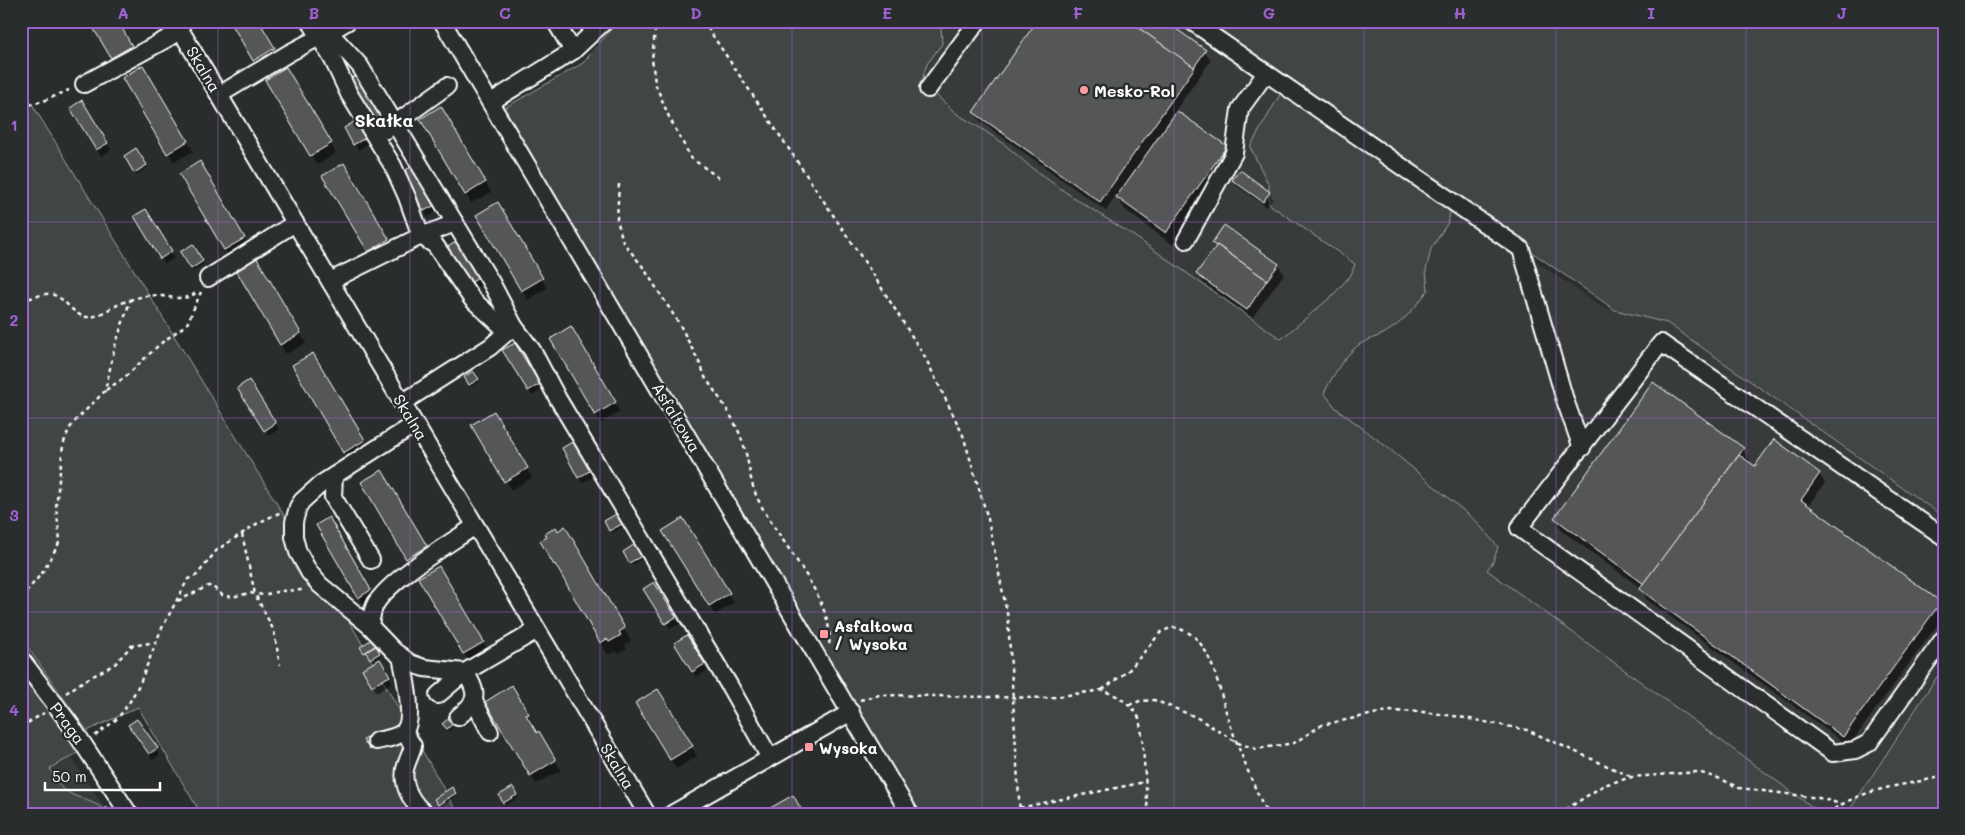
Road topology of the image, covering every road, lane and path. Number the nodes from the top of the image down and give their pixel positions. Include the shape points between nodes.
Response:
1 (310, 21) edge
2 (348, 21) edge
3 (442, 21) edge
4 (555, 21) edge
5 (605, 21) edge
6 (656, 21) edge
7 (703, 21) edge
8 (978, 21) edge
9 (1191, 21) edge
10 (178, 26) edge
11 (321, 30) edge
12 (573, 51) junction
13 (1266, 73) junction
14 (84, 84) joint
15 (447, 86) dead end
16 (928, 88) dead end
17 (219, 96) junction
18 (491, 102) junction
19 (21, 107) edge
20 (395, 124) junction
21 (376, 136) junction
22 (719, 178) dead end
23 (619, 184) dead end
24 (295, 223) junction
25 (455, 223) junction
26 (420, 236) junction
27 (1186, 240) dead end
28 (330, 281) junction
29 (205, 284) junction
30 (21, 297) edge
31 (130, 301) junction
32 (511, 328) junction
33 (105, 390) junction
34 (402, 403) junction
35 (415, 424) junction
36 (1582, 448) junction
37 (334, 476) junction
38 (302, 501) junction
39 (475, 526) junction
40 (242, 534) junction
41 (1944, 537) edge
42 (371, 560) dead end
43 (306, 590) dead end
44 (255, 594) junction
45 (21, 598) edge
46 (176, 602) junction
47 (370, 626) junction
48 (537, 630) junction
49 (823, 637) dead end
50 (1944, 638) edge
51 (157, 642) junction
52 (401, 656) junction
53 (21, 658) edge
54 (280, 665) dead end
55 (424, 668) junction
56 (466, 672) junction
57 (407, 686) junction
58 (1102, 690) junction
59 (856, 692) dead end
60 (438, 695) dead end
61 (1013, 697) junction
62 (474, 701) junction
63 (55, 704) junction
64 (1130, 705) junction
65 (858, 706) junction
66 (458, 718) dead end
67 (21, 727) edge
68 (404, 731) junction
69 (490, 732) dead end
70 (376, 741) dead end
71 (1238, 743) junction
72 (84, 744) junction
73 (770, 758) junction
74 (1944, 776) edge
75 (1632, 777) junction
76 (1146, 782) junction
77 (1841, 804) junction
78 (1019, 808) junction
79 (129, 814) edge
80 (426, 814) edge
81 (647, 814) edge
82 (672, 814) edge
83 (910, 814) edge
84 (1005, 814) edge
85 (1020, 814) edge
86 (1148, 814) edge
87 (1267, 814) edge
88 (1559, 814) edge
89 (1828, 814) edge

1 - 11 street
2 - 11 street
3 - 18 street, Asfaltowa
4 - 12 street
5 - 12 street
6 - 22 path via 652,59 655,83 691,158
7 - 61 path via 925,357 963,436 988,519 1008,618
8 - 16 street
9 - 13 street
10 - 14 street
10 - 17 street, Skalna
11 - 17 street
11 - 20 street via 360,66
11 - 21 street via 349,94
12 - 18 street
13 - 27 street via 1240,109 1234,153
13 - 36 street via 1521,249
14 - 19 path
15 - 20 street
17 - 24 street, Skalna
18 - 65 street, Asfaltowa
20 - 21 street
20 - 25 street
21 - 26 street via 407,197
23 - 49 path via 617,219 624,242 674,317 705,377 737,426 756,495 812,587 827,618 828,646
24 - 28 street, Skalna
24 - 29 street
25 - 26 street
25 - 32 street
26 - 28 street
26 - 32 street via 435,245 472,299
28 - 34 street, Skalna
29 - 31 path via 186,299 154,295
29 - 33 path via 187,324 124,378
30 - 31 path via 29,300 54,294 80,315 88,317
31 - 33 path
32 - 34 street via 490,347
32 - 73 street via 532,350
33 - 45 path via 77,418 66,437 56,507 60,540 42,573
34 - 35 street, Skalna
35 - 37 street
35 - 39 street, Skalna
36 - 41 street via 1662,343
36 - 50 street via 1518,528 1833,753 1855,750 1869,743
37 - 38 street
37 - 42 street via 333,497
38 - 40 path
38 - 47 street via 294,522 298,552 320,585
39 - 47 street via 388,590 376,604
39 - 48 street, Skalna
40 - 44 path
40 - 46 path via 217,550 197,575 188,579
43 - 44 path
44 - 46 path via 226,597 208,586
44 - 54 path via 274,631
46 - 51 path
47 - 52 street
48 - 56 street
48 - 81 street, Skalna
51 - 63 path via 131,646 115,664 82,682
51 - 72 path via 140,683 118,718
52 - 55 street
52 - 57 street
53 - 63 street, Praga
55 - 56 street
55 - 57 street
56 - 60 street
56 - 62 street via 474,689
57 - 68 street via 407,726
58 - 61 path via 1048,698
58 - 64 path
58 - 71 path via 1129,670 1161,632 1173,627 1190,632 1209,658
59 - 65 path
61 - 65 path via 879,695
61 - 78 path
62 - 66 street
62 - 69 street
63 - 67 path
63 - 72 street, Praga
64 - 71 path via 1154,700 1196,718
64 - 76 path via 1139,718
65 - 73 street
65 - 83 street, Asfaltowa
68 - 70 street
68 - 80 street via 413,746 405,769 407,789 412,800
71 - 75 path via 1272,748 1294,743 1322,725 1358,716 1388,711 1423,712 1528,730
71 - 87 path
72 - 79 street, Praga
73 - 82 street
74 - 77 path via 1872,791
75 - 77 path via 1698,772 1740,788
75 - 88 path via 1604,784
76 - 78 path
76 - 86 path
77 - 89 path
78 - 84 path
78 - 85 path

